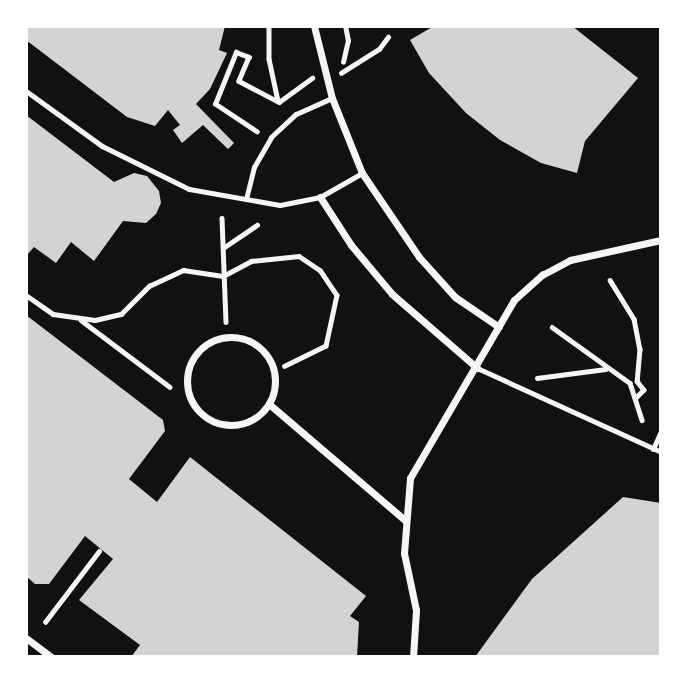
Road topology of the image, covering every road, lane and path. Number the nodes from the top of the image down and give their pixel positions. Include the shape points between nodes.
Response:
1 (269, 26) edge
2 (274, 26) edge
3 (314, 26) edge
4 (345, 26) edge
5 (268, 33) junction
6 (388, 37) dead end
7 (343, 62) dead end
8 (327, 76) junction
9 (26, 90) edge
10 (332, 98) junction
11 (278, 102) junction
12 (257, 132) dead end
13 (362, 173) junction
14 (320, 197) junction
15 (246, 199) junction
16 (222, 218) dead end
17 (257, 225) dead end
18 (661, 240) edge
19 (222, 248) junction
20 (223, 276) junction
21 (610, 280) dead end
22 (26, 295) edge
23 (80, 320) junction
24 (226, 322) dead end
25 (499, 327) junction
26 (552, 327) dead end
27 (285, 366) dead end
28 (477, 368) junction
29 (605, 369) junction
30 (537, 378) dead end
31 (637, 382) junction
32 (630, 383) junction
33 (170, 387) dead end
34 (636, 398) junction
35 (269, 404) junction
36 (642, 420) dead end
37 (661, 431) edge
38 (653, 449) junction
39 (661, 452) edge
40 (405, 520) junction
41 (99, 551) dead end
42 (46, 622) dead end
43 (26, 638) edge
44 (51, 657) edge
45 (413, 657) edge

1 - 5 path
2 - 5 path
3 - 8 street
4 - 7 path
5 - 11 path
6 - 8 path via 359,65
8 - 10 street
8 - 11 path via 313,78
9 - 15 lane via 102,146 188,189
10 - 13 street
10 - 15 lane via 296,114 271,137 254,167
11 - 12 path via 239,80 249,57 236,52 215,104
13 - 14 lane
13 - 25 street via 419,257 456,297
14 - 15 lane via 280,205
14 - 28 street via 351,245 392,294
16 - 19 path
17 - 19 path
18 - 25 street via 570,260 542,275 514,300
19 - 20 path
20 - 23 path via 183,270 149,286 121,314
20 - 24 path
20 - 27 path via 251,261 278,255 299,256 320,270 337,295 326,346
21 - 31 path via 634,319 640,349
22 - 23 path via 53,314
23 - 33 path
25 - 28 street
26 - 29 path
28 - 38 lane
28 - 40 street via 410,478
29 - 30 path
29 - 32 path
31 - 32 path
31 - 34 path via 644,390
32 - 34 path
34 - 36 path
35 - 35 street via 275,379 272,363 256,344 235,336 219,337 194,355 187,391 204,416 223,425 238,425
35 - 40 street
37 - 38 lane
38 - 39 lane
40 - 45 street via 405,559 416,610
41 - 42 path
43 - 44 street

